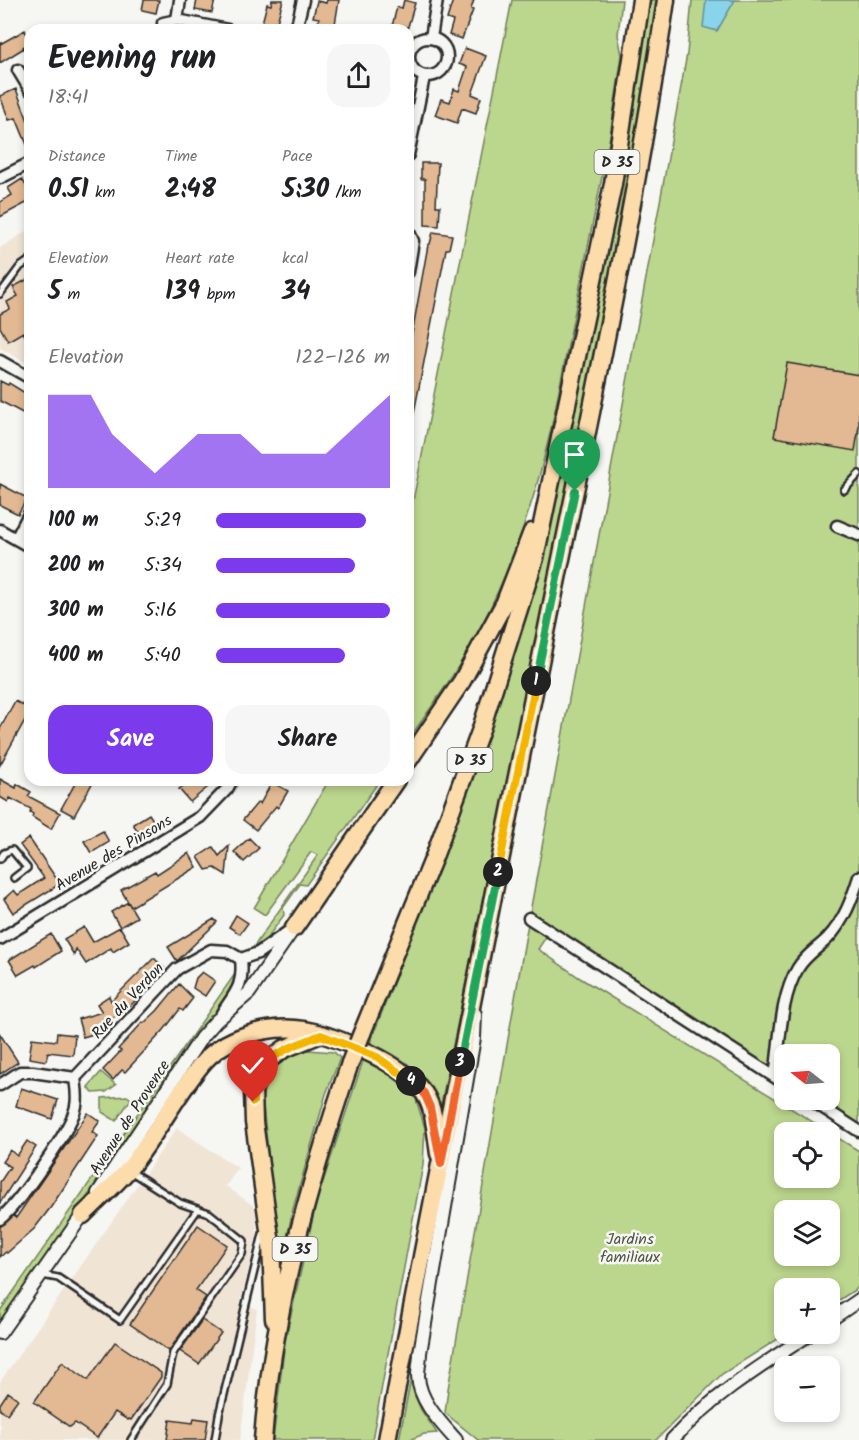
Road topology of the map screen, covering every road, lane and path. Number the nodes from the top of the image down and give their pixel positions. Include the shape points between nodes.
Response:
1 (180, 0) edge
2 (303, 0) edge
3 (437, 0) edge
4 (641, 0) edge
5 (666, 0) edge
6 (177, 20) junction
7 (163, 23) dead end
8 (197, 24) edge
9 (297, 24) edge
10 (431, 38) junction
11 (414, 45) edge
12 (18, 70) dead end
13 (414, 71) edge
14 (424, 77) junction
15 (24, 80) edge
16 (414, 126) edge
17 (24, 166) edge
18 (0, 178) edge
19 (24, 264) edge
20 (0, 294) edge
21 (0, 361) edge
22 (24, 375) edge
23 (859, 474) edge
24 (553, 478) junction
25 (843, 490) dead end
26 (24, 524) edge
27 (837, 526) dead end
28 (0, 530) edge
29 (859, 535) edge
30 (16, 539) junction
31 (24, 544) edge
32 (414, 752) edge
33 (229, 786) edge
34 (392, 786) edge
35 (0, 859) edge
36 (859, 877) edge
37 (14, 878) dead end
38 (529, 918) dead end
39 (294, 928) junction
40 (3, 933) edge
41 (241, 959) junction
42 (475, 984) junction
43 (216, 1021) junction
44 (321, 1035) junction
45 (783, 1044) edge
46 (774, 1076) edge
47 (75, 1077) junction
48 (0, 1085) edge
49 (826, 1110) edge
50 (859, 1131) edge
51 (132, 1143) junction
52 (441, 1164) junction
53 (128, 1170) junction
54 (198, 1209) junction
55 (83, 1215) junction
56 (267, 1217) junction
57 (0, 1219) edge
58 (41, 1275) junction
59 (859, 1300) edge
60 (840, 1313) edge
61 (0, 1334) edge
62 (275, 1342) junction
63 (795, 1344) edge
64 (131, 1440) edge
65 (215, 1440) edge
66 (263, 1440) edge
67 (387, 1440) edge
68 (456, 1440) edge
69 (672, 1440) edge

1 - 6 street
2 - 9 street
3 - 10 street
4 - 24 main road, D 35 via 613,184
5 - 42 main road, D 35 via 649,116 602,359
6 - 7 street
6 - 8 street
10 - 11 street
10 - 14 street via 440,41 446,56 441,71
12 - 15 street
13 - 14 street
14 - 16 street
17 - 18 street
19 - 20 lane
21 - 22 street
23 - 25 lane
24 - 32 main road via 505,602 462,681
24 - 62 main road, D 35, bridge via 535,558 482,729 350,1063 307,1200
26 - 30 street
27 - 29 street
28 - 30 street
30 - 31 street
33 - 40 street, Avenue des Pinsons via 200,817
34 - 39 main road
35 - 37 lane via 12,850 27,868
36 - 45 street via 838,926 801,963 793,978 786,998
38 - 46 street
39 - 41 street via 258,953
39 - 43 street, Avenue de Provence via 249,993
41 - 43 street via 240,985
41 - 47 street, Rue du Verdon via 227,951 211,950 177,969
42 - 52 main road, D 35
42 - 68 street via 474,1038 418,1378 426,1401
43 - 51 street, Avenue de Provence
44 - 52 main road, D 35 via 392,1065 424,1093
44 - 53 main road via 284,1029 248,1035 224,1045 202,1063
44 - 56 main road, D 35 via 284,1049 270,1059 254,1084 254,1122
47 - 48 street via 20,1072
47 - 57 street via 77,1104 72,1119 25,1192
49 - 50 street
51 - 53 lane
51 - 55 street, Avenue de Provence
52 - 67 main road, D 35
53 - 54 lane via 180,1203
53 - 55 main road
54 - 58 lane via 120,1320 58,1278
54 - 64 lane via 244,1241 242,1254 173,1353 167,1384
55 - 58 street, Avenue de Provence
56 - 62 main road, D 35
56 - 65 lane
58 - 61 street, Avenue de Provence
59 - 60 street
62 - 66 main road, D 35
63 - 69 street via 726,1390

